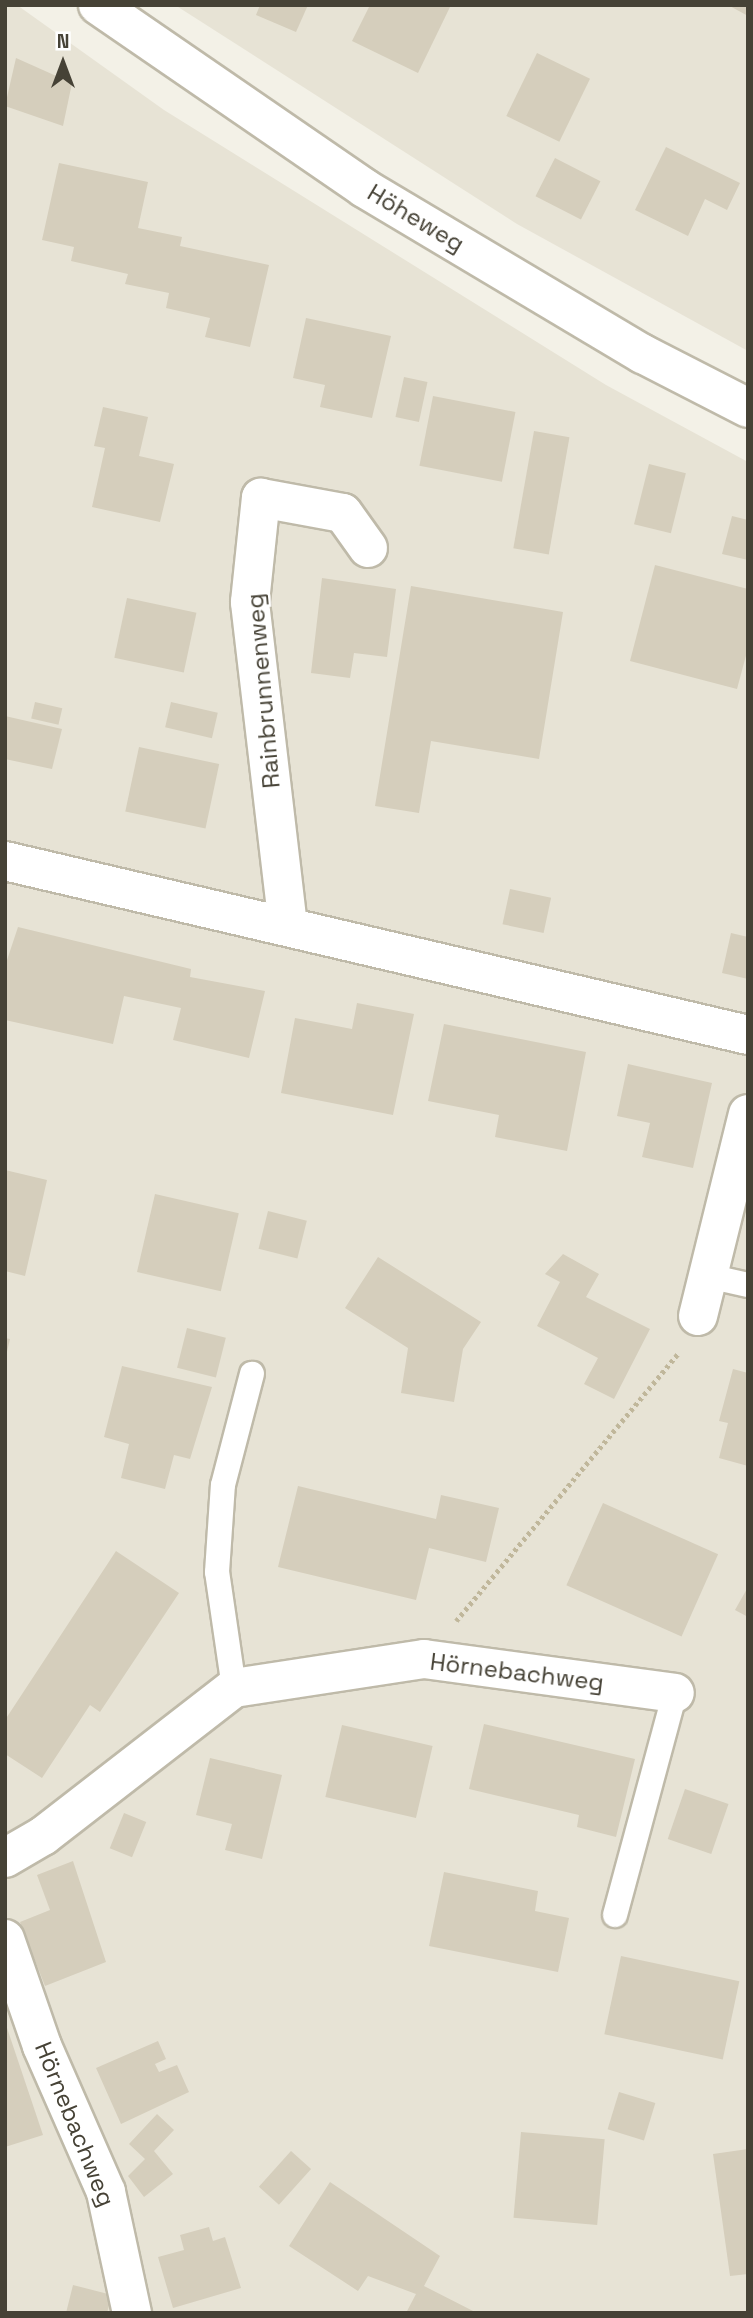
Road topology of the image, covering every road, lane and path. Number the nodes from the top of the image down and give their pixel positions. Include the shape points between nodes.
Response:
1 (98, 5) edge
2 (748, 408) edge
3 (368, 548) dead end
4 (5, 860) edge
5 (288, 926) junction
6 (748, 1035) edge
7 (748, 1114) edge
8 (708, 1276) junction
9 (748, 1285) edge
10 (698, 1316) joint
11 (252, 1374) dead end
12 (424, 1659) junction
13 (234, 1688) junction
14 (675, 1693) joint
15 (5, 1858) edge
16 (615, 1914) dead end
17 (5, 1939) edge
18 (132, 2313) edge

1 - 2 street, Höheweg via 364,188 643,354
3 - 5 street, Rainbrunnenweg via 343,513 261,498 250,602
4 - 5 street
5 - 6 street
7 - 8 street
8 - 9 lane
8 - 10 street
10 - 12 path via 671,1366
11 - 13 lane via 223,1485 217,1572
12 - 13 street, Hörnebachweg
12 - 14 street, Hörnebachweg
13 - 15 street, Hörnebachweg via 43,1836
14 - 16 lane
17 - 18 street, Hörnebachweg via 42,2046 106,2192

